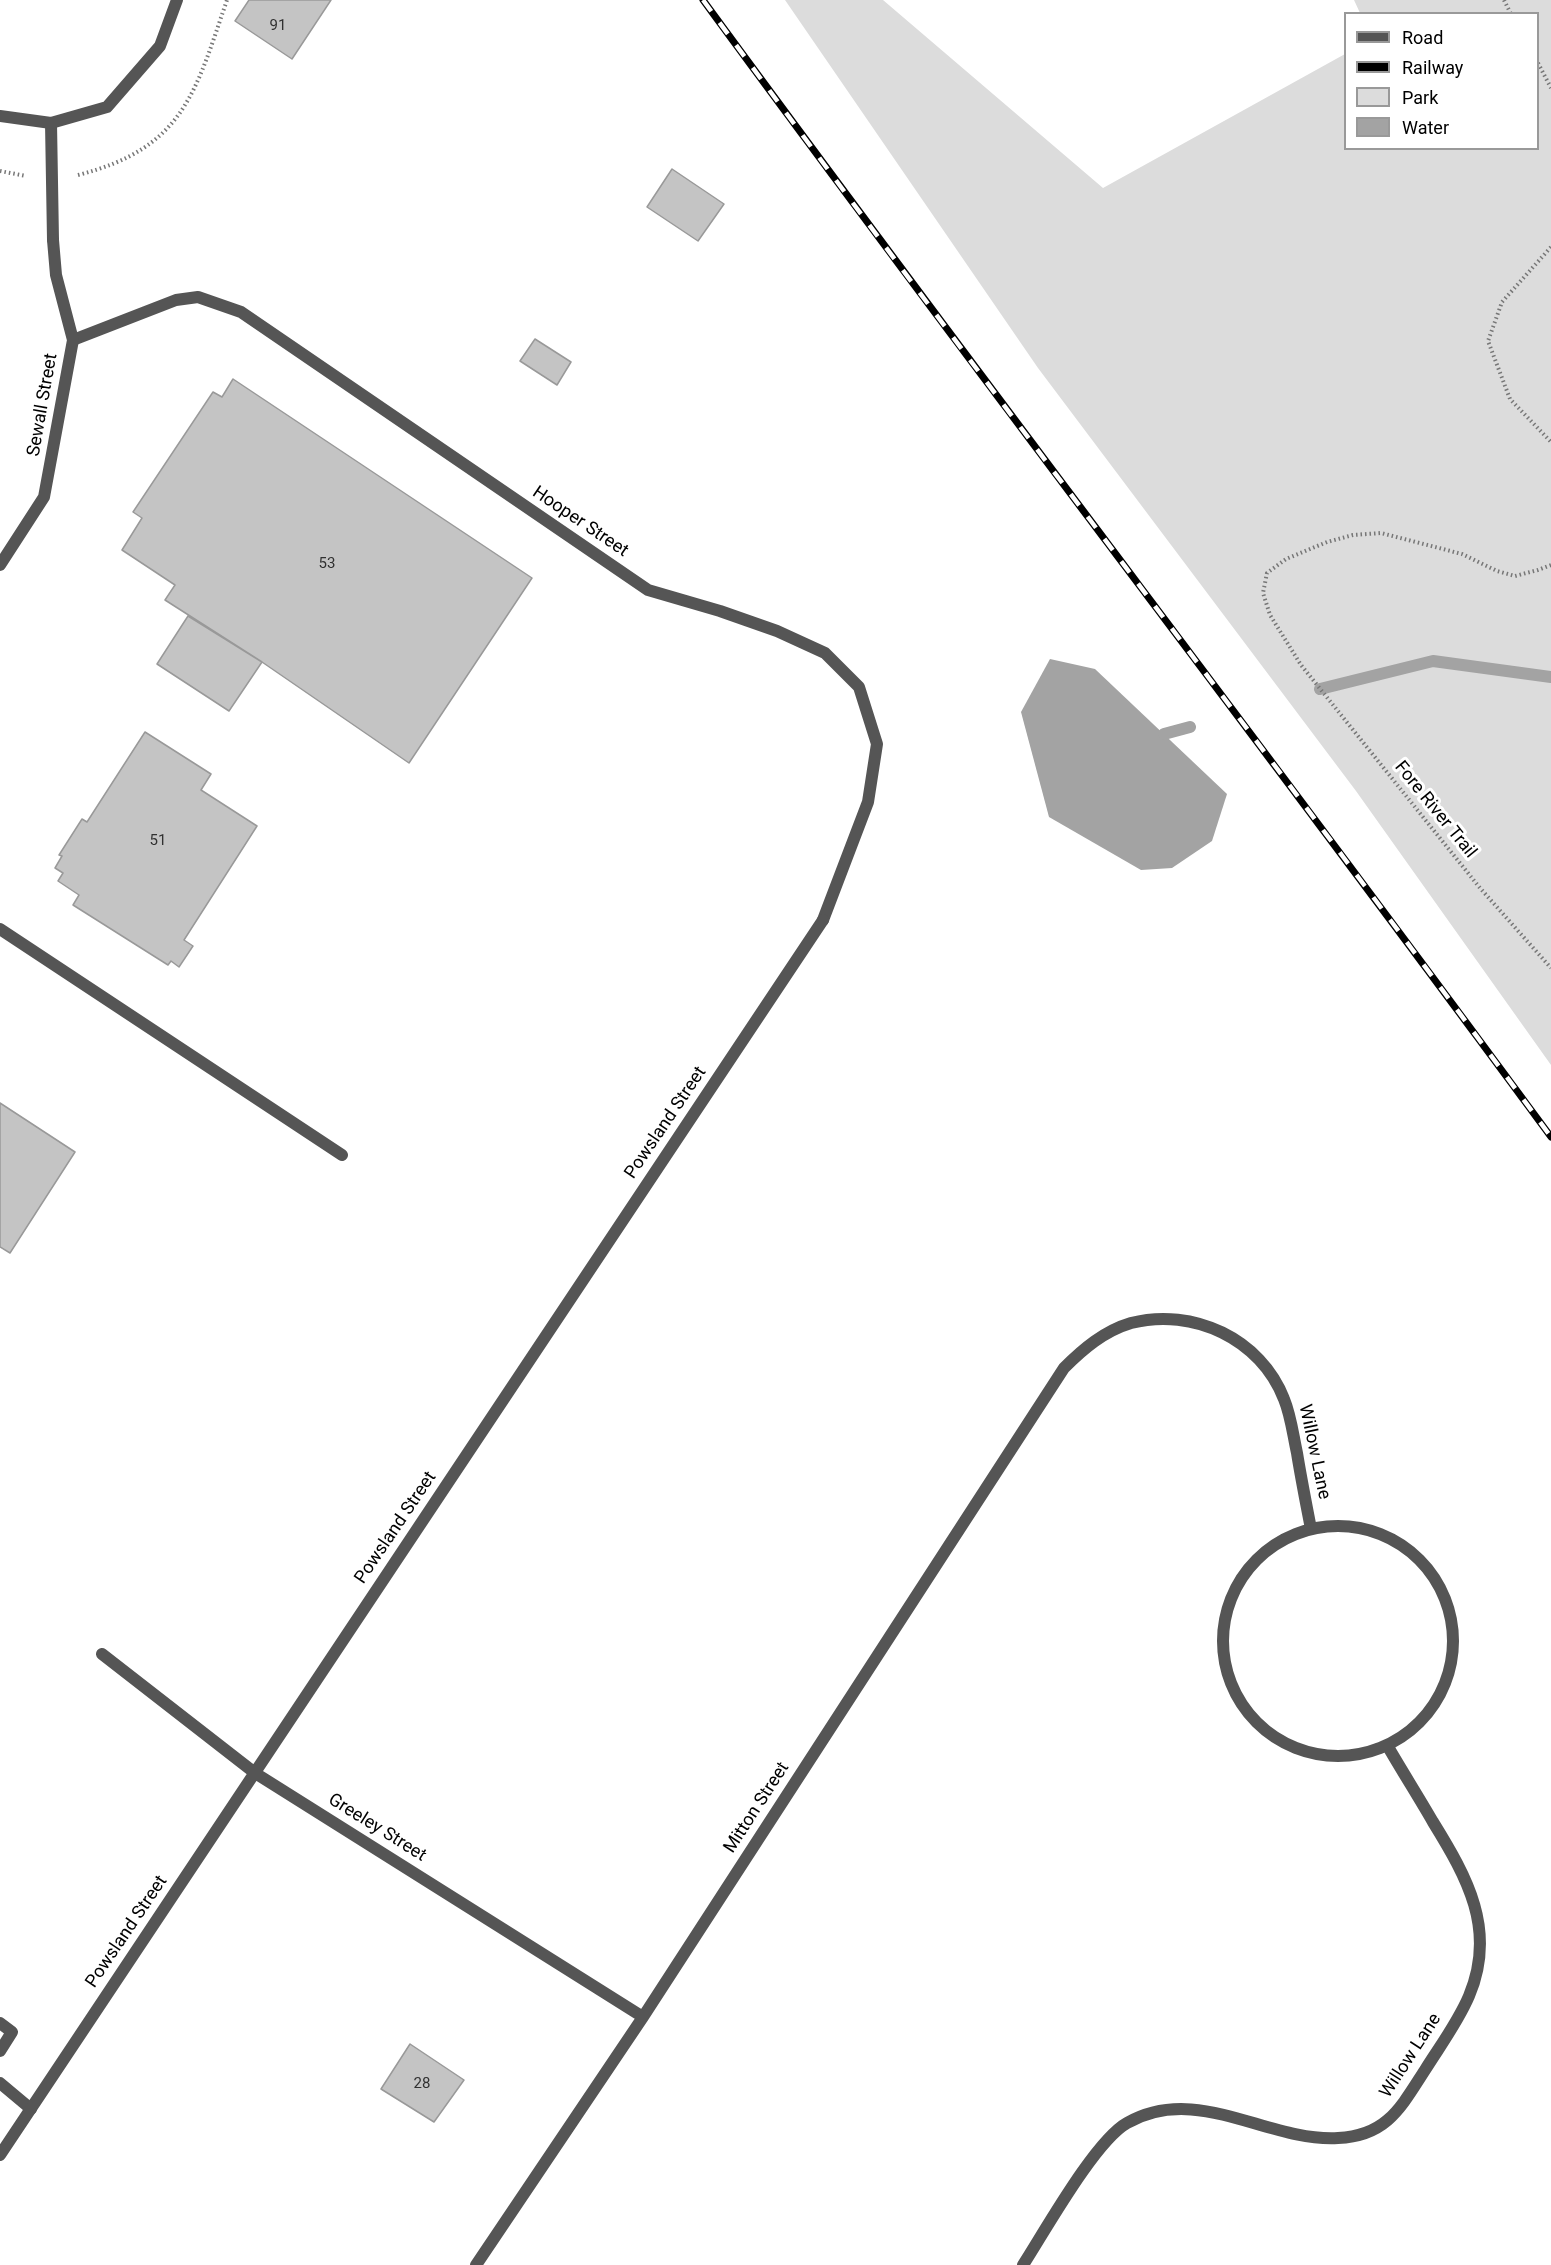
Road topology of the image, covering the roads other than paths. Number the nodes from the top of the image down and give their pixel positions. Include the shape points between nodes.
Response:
1 (177, 0) edge
2 (0, 116) edge
3 (51, 123) junction
4 (73, 340) junction
5 (0, 565) edge
6 (823, 920) joint
7 (0, 929) edge
8 (342, 1155) dead end
9 (1064, 1368) joint
10 (1311, 1529) junction
11 (102, 1654) dead end
12 (1387, 1745) junction
13 (255, 1773) junction
14 (643, 2017) junction
15 (0, 2023) edge
16 (0, 2051) edge
17 (0, 2083) edge
18 (31, 2109) junction
19 (0, 2155) edge
20 (476, 2265) edge
21 (1023, 2265) edge

1 - 3 street via 160,46 107,107
2 - 3 street
3 - 4 street, Sewall Street via 56,275
4 - 5 street, Sewall Street via 44,497
4 - 6 street, Hooper Street via 176,300 198,297 242,312 648,590 777,631 825,653 859,687 878,744 868,802
6 - 13 street, Powsland Street
7 - 8 street
9 - 10 street, Willow Lane via 1111,1331 1140,1322 1191,1321 1230,1336 1262,1363 1284,1399
9 - 14 street, Mitton Street
10 - 12 street, Willow Lane via 1329,1526 1367,1530 1401,1545 1428,1570 1446,1603 1452,1658 1440,1694 1418,1723
10 - 12 street, Willow Lane via 1268,1550 1236,1586 1222,1641 1229,1679 1260,1726 1293,1746 1331,1755 1369,1752
11 - 13 street, Greeley Street
12 - 21 street, Willow Lane via 1460,1867 1475,1904 1480,1942 1469,1995 1396,2114 1369,2133 1339,2138 1292,2135 1199,2109 1154,2113 1126,2123 1089,2163
13 - 14 street, Greeley Street
13 - 18 street, Powsland Street
14 - 20 street, Mitton Street
15 - 16 street via 12,2032
17 - 18 street
18 - 19 street, Powsland Street

